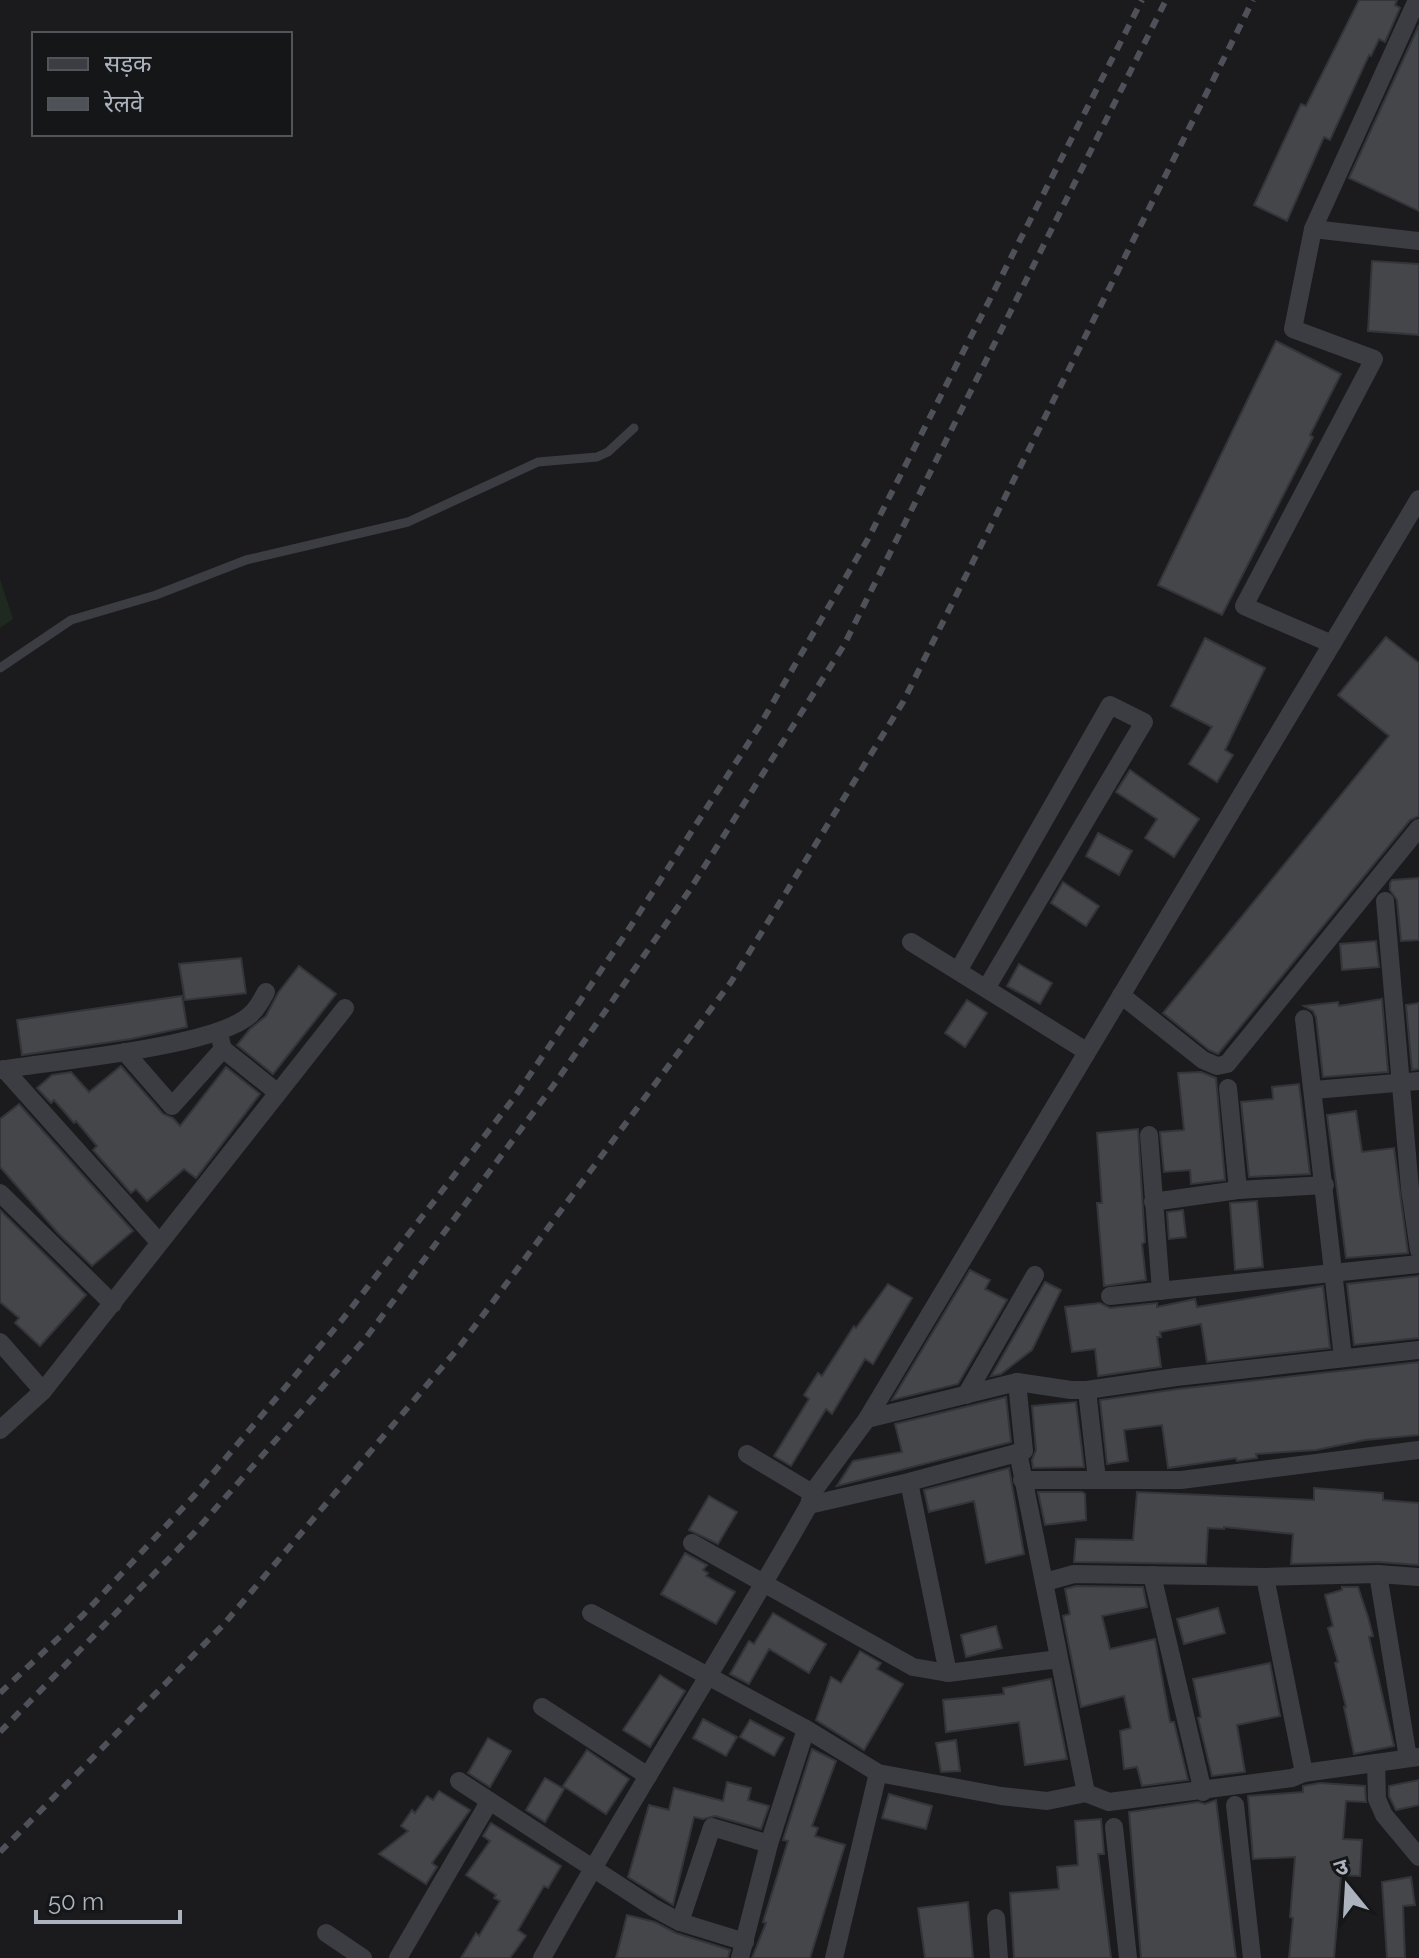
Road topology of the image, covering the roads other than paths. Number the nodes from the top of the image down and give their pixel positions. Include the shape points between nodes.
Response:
1 (1417, 0) edge
2 (1313, 229) junction
3 (1419, 241) edge
4 (634, 428) dead end
5 (1419, 499) edge
6 (1332, 644) junction
7 (0, 668) edge
8 (1419, 828) edge
9 (1385, 901) dead end
10 (911, 942) dead end
11 (958, 971) junction
12 (987, 987) junction
13 (266, 992) dead end
14 (1121, 995) junction
15 (345, 1008) dead end
16 (1304, 1019) dead end
17 (220, 1040) junction
18 (1086, 1051) junction
19 (125, 1052) junction
20 (2, 1069) edge
21 (1410, 1082) edge
22 (1228, 1088) dead end
23 (1314, 1090) junction
24 (278, 1093) junction
25 (1149, 1135) dead end
26 (1325, 1185) junction
27 (1415, 1189) edge
28 (1238, 1190) junction
29 (0, 1193) edge
30 (1153, 1202) junction
31 (159, 1242) junction
32 (1419, 1250) edge
33 (1419, 1264) edge
34 (1334, 1274) junction
35 (1035, 1275) dead end
36 (1161, 1291) junction
37 (1110, 1296) dead end
38 (113, 1304) junction
39 (0, 1342) edge
40 (1419, 1350) edge
41 (1343, 1358) junction
42 (1017, 1382) junction
43 (1087, 1390) junction
44 (43, 1391) junction
45 (966, 1395) junction
46 (867, 1419) junction
47 (0, 1430) edge
48 (1419, 1450) edge
49 (1018, 1452) junction
50 (747, 1454) dead end
51 (1022, 1480) junction
52 (1097, 1480) junction
53 (909, 1482) junction
54 (811, 1499) junction
55 (692, 1543) dead end
56 (1378, 1574) junction
57 (1152, 1575) junction
58 (1265, 1577) junction
59 (1419, 1577) edge
60 (1045, 1582) junction
61 (764, 1584) junction
62 (591, 1613) dead end
63 (1059, 1659) junction
64 (948, 1673) junction
65 (709, 1675) junction
66 (542, 1707) dead end
67 (806, 1729) junction
68 (1414, 1758) edge
69 (1376, 1763) junction
70 (878, 1773) junction
71 (1304, 1773) junction
72 (648, 1776) junction
73 (459, 1781) dead end
74 (1203, 1792) junction
75 (1086, 1793) junction
76 (489, 1802) junction
77 (1235, 1805) dead end
78 (1114, 1827) dead end
79 (769, 1844) junction
80 (1419, 1857) edge
81 (593, 1867) junction
82 (996, 1918) dead end
83 (680, 1922) junction
84 (326, 1933) dead end
85 (742, 1950) edge
86 (363, 1958) edge
87 (398, 1958) edge
88 (542, 1958) edge
89 (834, 1958) edge
90 (999, 1958) edge
91 (1128, 1958) edge
92 (1252, 1958) edge

1 - 2 street
2 - 3 street
2 - 6 street via 1293,329 1374,359 1244,606
4 - 7 lane via 597,457 538,462 408,522 246,560 71,620
5 - 6 street
6 - 14 street
8 - 14 street via 1227,1064 1203,1060
9 - 21 street
10 - 11 street
11 - 12 street
11 - 12 street via 1110,705 1144,722
12 - 18 street
13 - 17 street via 251,1014
14 - 18 street
15 - 24 street
16 - 23 street
17 - 19 street
17 - 19 street via 172,1106
17 - 24 street
18 - 46 street
19 - 20 street
20 - 31 street
21 - 23 street
21 - 27 street
22 - 28 street
23 - 26 street
24 - 31 street
25 - 30 street
26 - 28 street
26 - 34 street
27 - 32 street
28 - 30 street
29 - 38 street
30 - 36 street
31 - 38 street
33 - 34 street
34 - 36 street
34 - 41 street
35 - 45 street
36 - 37 street
38 - 44 street
39 - 44 street
40 - 41 street
41 - 43 street
42 - 43 street
42 - 45 street
42 - 49 street via 1024,1451
43 - 52 street
44 - 47 street
45 - 46 street
46 - 54 street
48 - 52 street via 1181,1480
49 - 51 street
49 - 53 street
50 - 54 street
51 - 52 street
51 - 60 street
53 - 54 street
53 - 64 street
54 - 61 street
55 - 61 street
56 - 58 street
56 - 59 street
56 - 68 street
57 - 58 street
57 - 60 street via 1074,1574
57 - 74 street
58 - 71 street
60 - 63 street
61 - 64 street via 913,1667
61 - 65 street
62 - 65 street
63 - 64 street
63 - 75 street
65 - 67 street
65 - 72 street
66 - 72 street
67 - 70 street
67 - 79 street
68 - 69 street
69 - 71 street
69 - 80 street via 1377,1799 1384,1815
70 - 75 street via 1032,1800
70 - 89 street
71 - 74 street
72 - 81 street
73 - 76 street
74 - 75 street via 1109,1802
76 - 81 street
76 - 87 street
77 - 92 street
78 - 91 street
79 - 83 street via 712,1827
79 - 85 street
81 - 83 street
81 - 88 street
82 - 90 street
83 - 85 street
84 - 86 street

